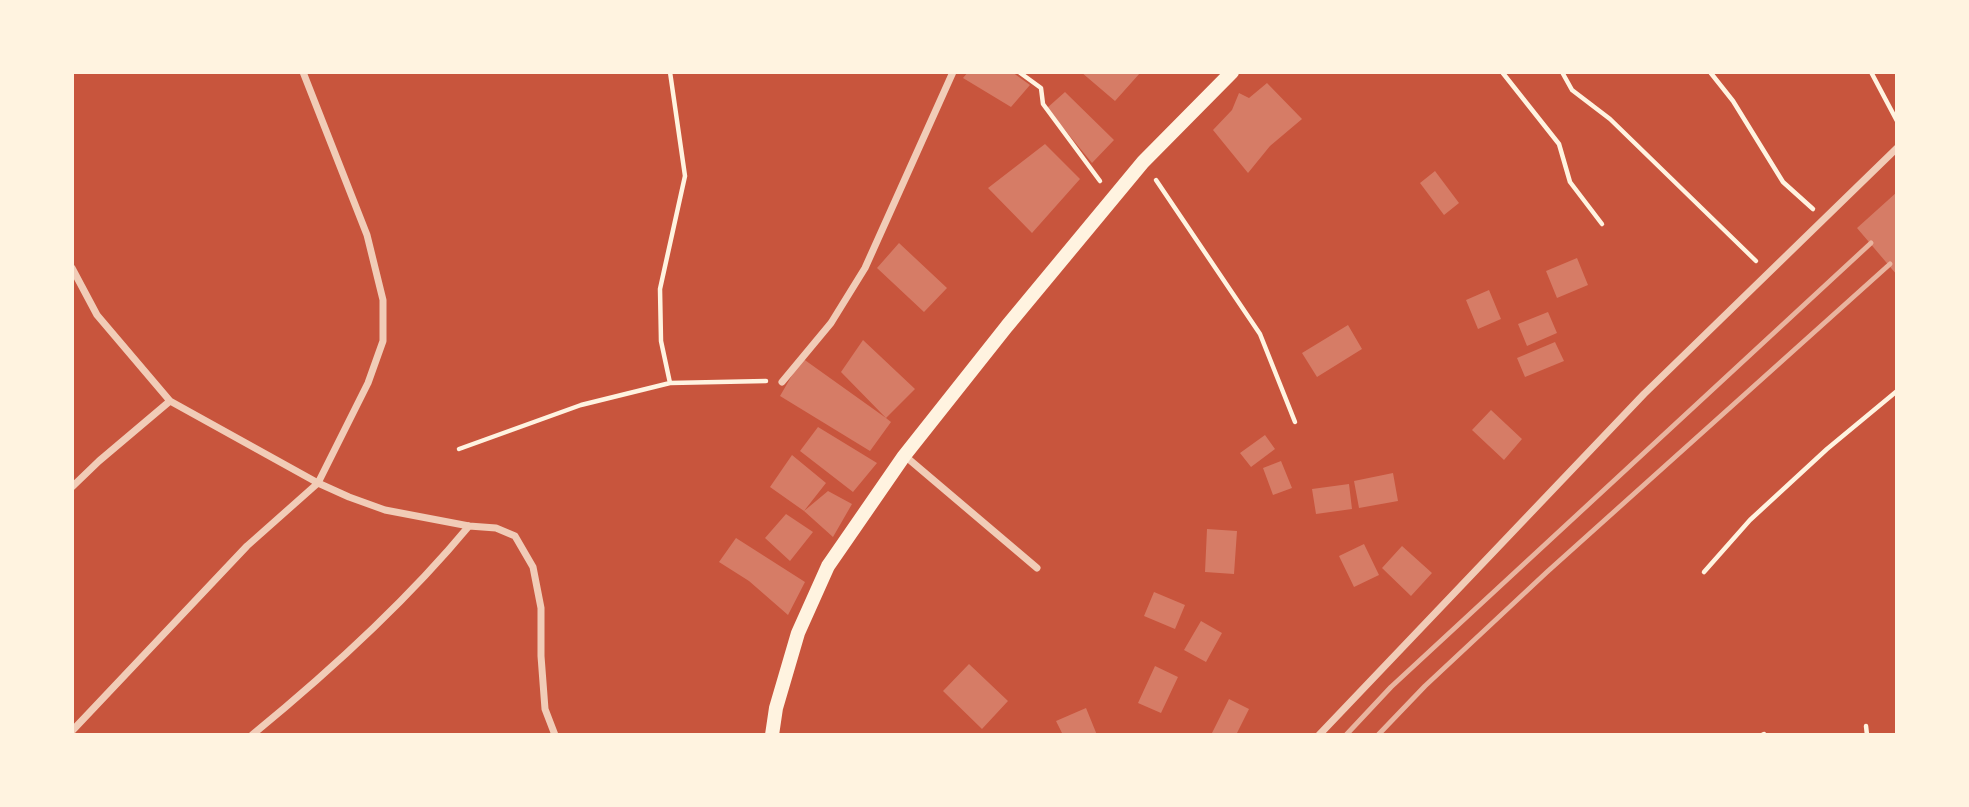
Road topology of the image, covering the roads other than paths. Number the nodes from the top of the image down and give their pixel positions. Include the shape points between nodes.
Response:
1 (303, 72) edge
2 (953, 72) edge
3 (1232, 72) edge
4 (1897, 148) edge
5 (72, 268) edge
6 (782, 382) road end
7 (170, 401) junction
8 (904, 456) junction
9 (318, 482) junction
10 (72, 487) edge
11 (469, 527) junction
12 (1037, 569) dead end
13 (72, 731) edge
14 (252, 735) edge
15 (555, 735) edge
16 (772, 735) edge
17 (1319, 735) edge

1 - 9 street via 367,235 383,300 383,341 372,373
2 - 6 street via 865,268 831,323
3 - 8 main road via 1143,162
4 - 17 street via 1644,394
5 - 7 street via 97,315
7 - 9 street
7 - 10 street
8 - 12 street
8 - 16 main road via 828,566 798,633
9 - 11 street via 385,510
9 - 13 street via 247,546
11 - 14 street via 432,571 314,684
11 - 15 street via 496,528 515,536 533,567 541,608 545,709

